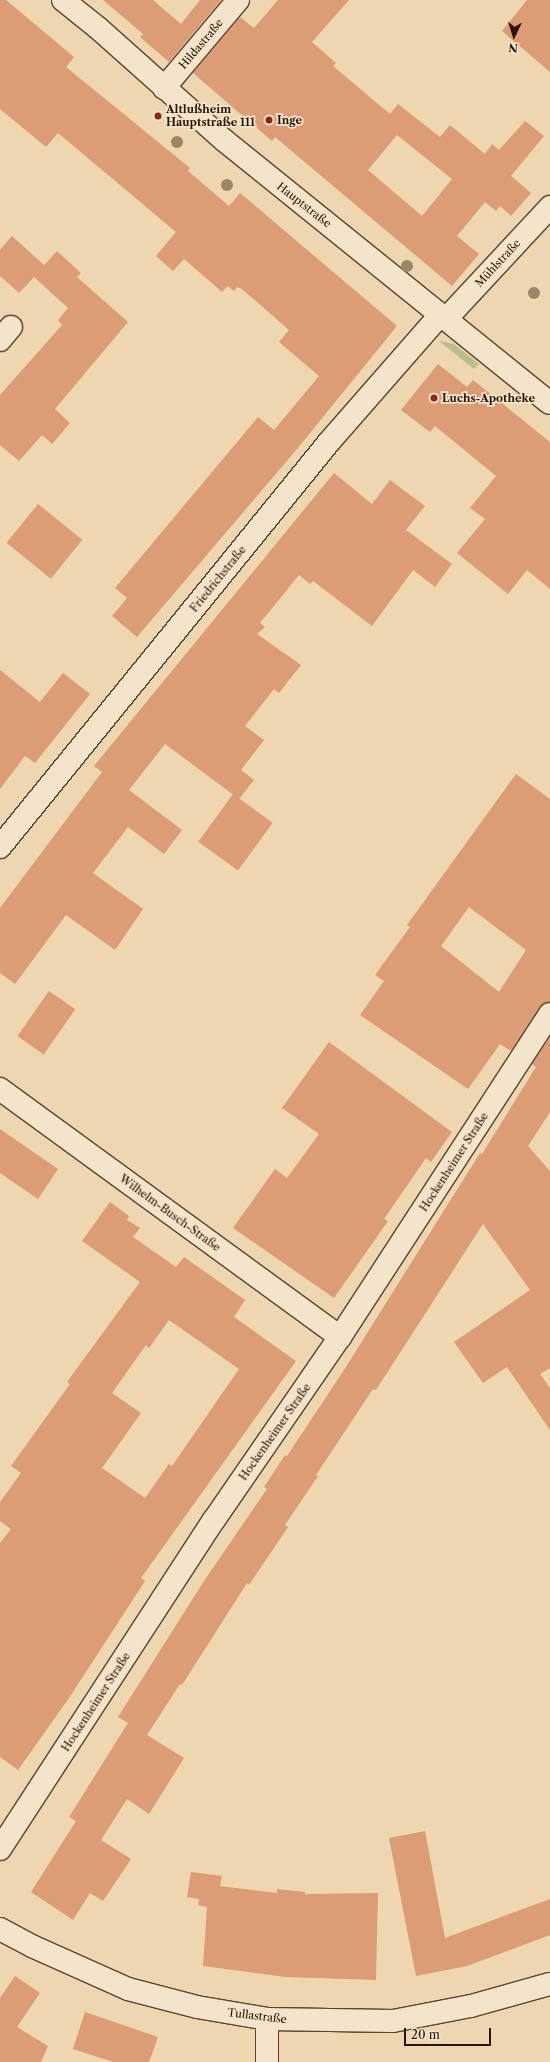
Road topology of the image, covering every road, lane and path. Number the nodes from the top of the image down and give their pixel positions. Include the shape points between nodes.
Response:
1 (63, 0) edge
2 (238, 0) edge
3 (164, 88) junction
4 (550, 207) edge
5 (443, 317) junction
6 (550, 403) edge
7 (0, 847) edge
8 (550, 1014) edge
9 (0, 1089) edge
10 (340, 1337) junction
11 (0, 1850) edge
12 (0, 1929) edge
13 (550, 1984) edge
14 (267, 2020) junction
15 (267, 2062) edge

1 - 3 street, Hauptstraße
2 - 3 street, Hildastraße
3 - 5 street, Hauptstraße via 241,155
4 - 5 street, Mühlstraße
5 - 6 street, Hauptstraße
5 - 7 street, Friedrichstraße via 329,442
8 - 10 street, Hockenheimer Straße
9 - 10 street, Wilhelm-Busch-Straße
10 - 11 street, Hockenheimer Straße via 214,1520
12 - 14 street, Tullastraße via 128,1989 197,2007
13 - 14 street, Tullastraße via 471,2006 393,2021
14 - 15 street

